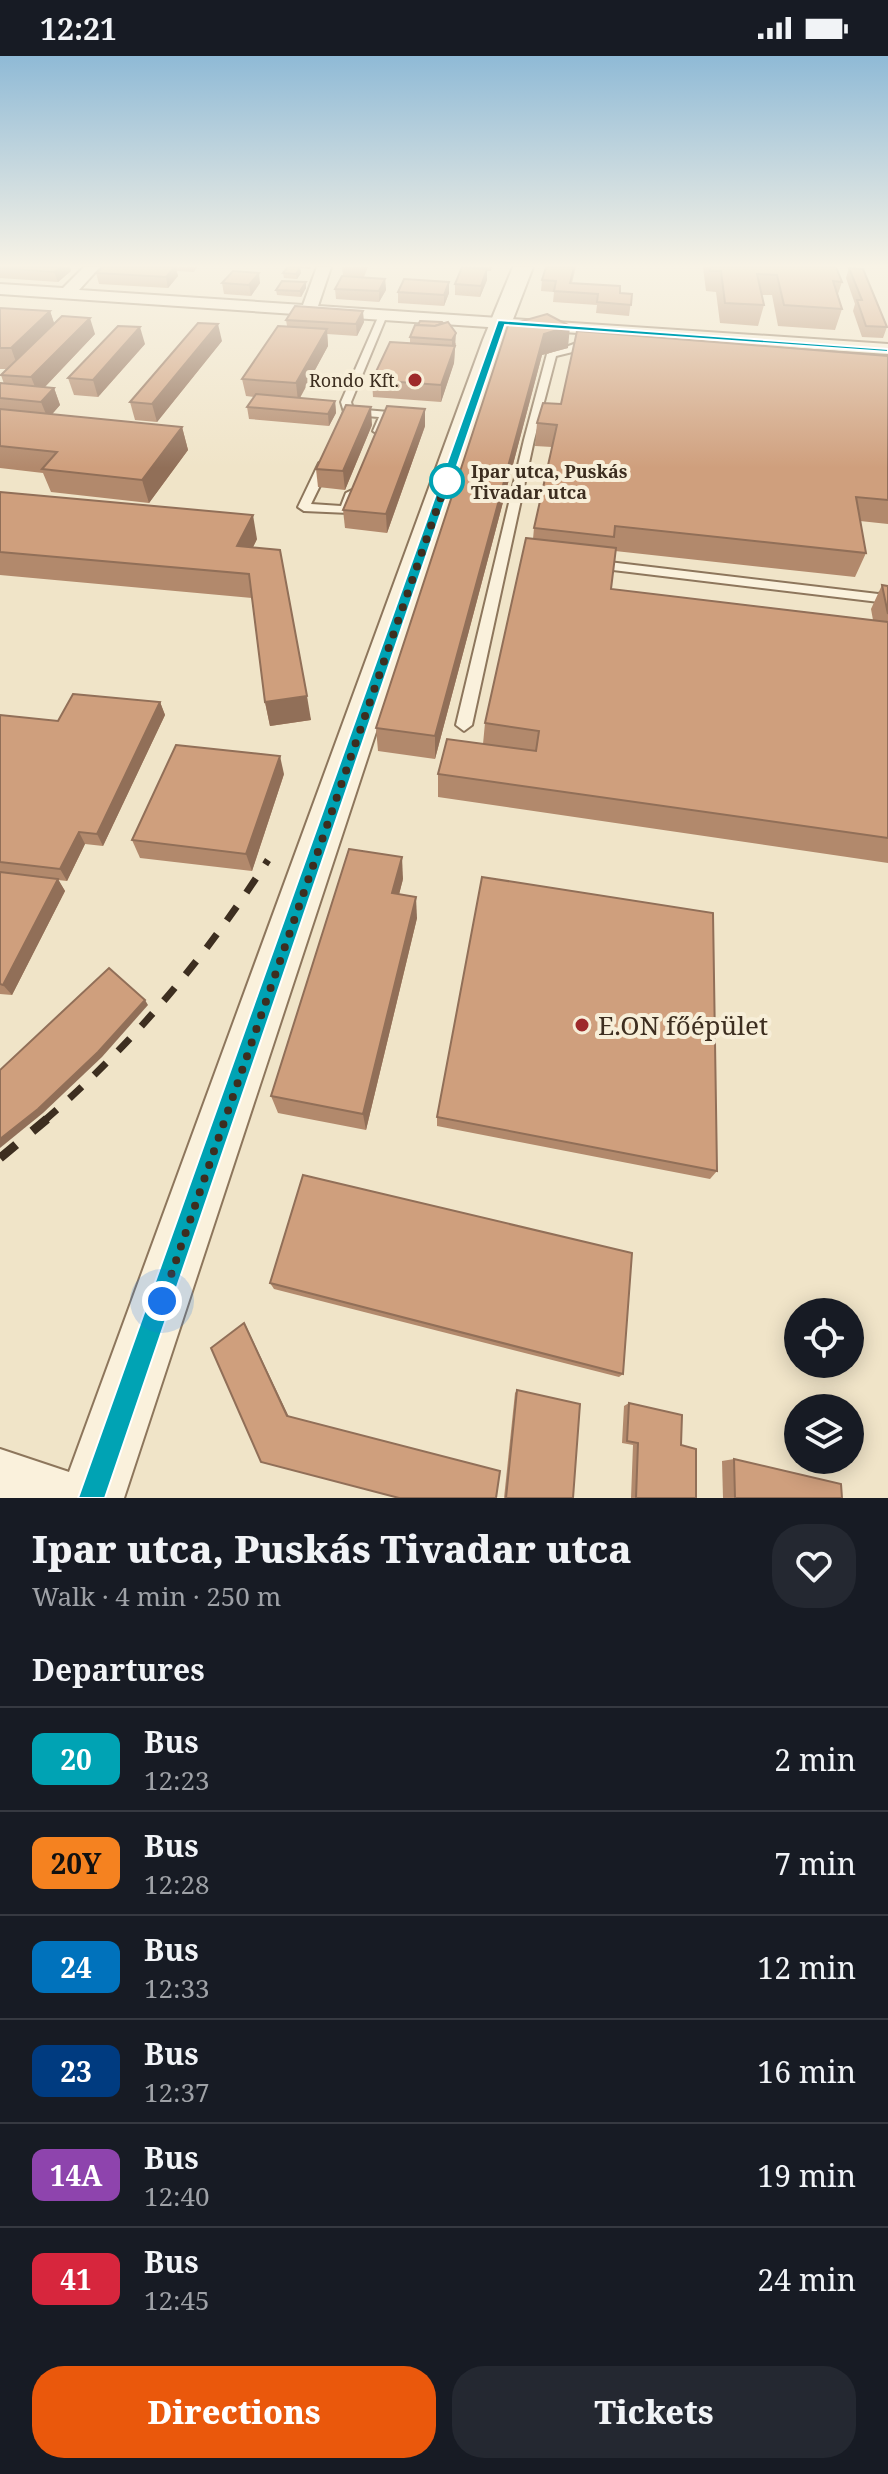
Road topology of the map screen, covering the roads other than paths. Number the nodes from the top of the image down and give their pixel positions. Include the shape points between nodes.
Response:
1 (375, 334) edge
2 (497, 334) edge
3 (677, 334) edge
4 (610, 347) edge
5 (888, 349) edge
6 (349, 412) junction
7 (336, 439) edge
8 (373, 442) edge
9 (330, 452) edge
10 (357, 483) edge
11 (503, 554) junction
12 (519, 556) edge
13 (582, 563) edge
14 (888, 594) edge
15 (464, 725) dead end
16 (0, 1481) edge
17 (54, 1498) edge
18 (92, 1498) edge

1 - 6 lane via 346,402
2 - 18 street
3 - 5 street
4 - 11 lane via 574,347 552,354
6 - 7 lane
6 - 8 lane via 385,414
9 - 10 lane via 304,507 345,510
11 - 12 lane
11 - 15 lane
13 - 14 lane via 879,598
16 - 17 street

